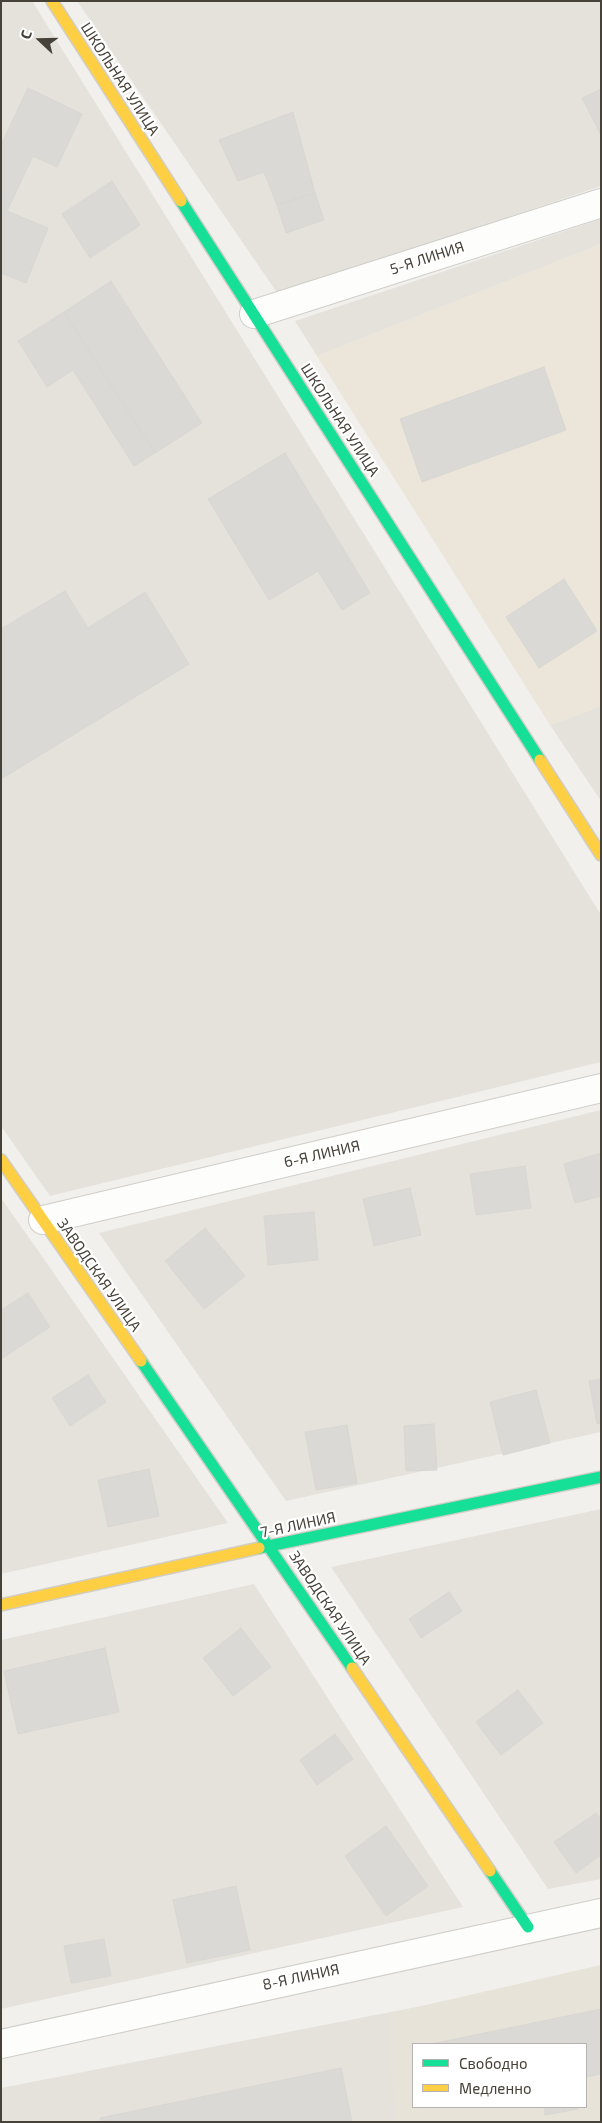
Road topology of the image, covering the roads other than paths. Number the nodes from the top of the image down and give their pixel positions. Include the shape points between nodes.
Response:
1 (52, 1) edge
2 (601, 203) edge
3 (254, 314) junction
4 (601, 855) edge
5 (601, 1088) edge
6 (1, 1160) edge
7 (43, 1220) junction
8 (601, 1477) edge
9 (270, 1546) junction
10 (1, 1605) edge
11 (601, 1913) edge
12 (528, 1927) junction
13 (1, 2044) edge

1 - 3 street, ШКОЛЬНАЯ УЛИЦА
2 - 3 street, 5-Я ЛИНИЯ
3 - 4 street, ШКОЛЬНАЯ УЛИЦА
5 - 7 street, 6-Я ЛИНИЯ
6 - 7 street, ЗАВОДСКАЯ УЛИЦА
7 - 9 street, ЗАВОДСКАЯ УЛИЦА
8 - 9 street, 7-Я ЛИНИЯ
9 - 10 street, 7-Я ЛИНИЯ
9 - 12 street, ЗАВОДСКАЯ УЛИЦА
11 - 12 street, 8-Я ЛИНИЯ
12 - 13 street, 8-Я ЛИНИЯ

